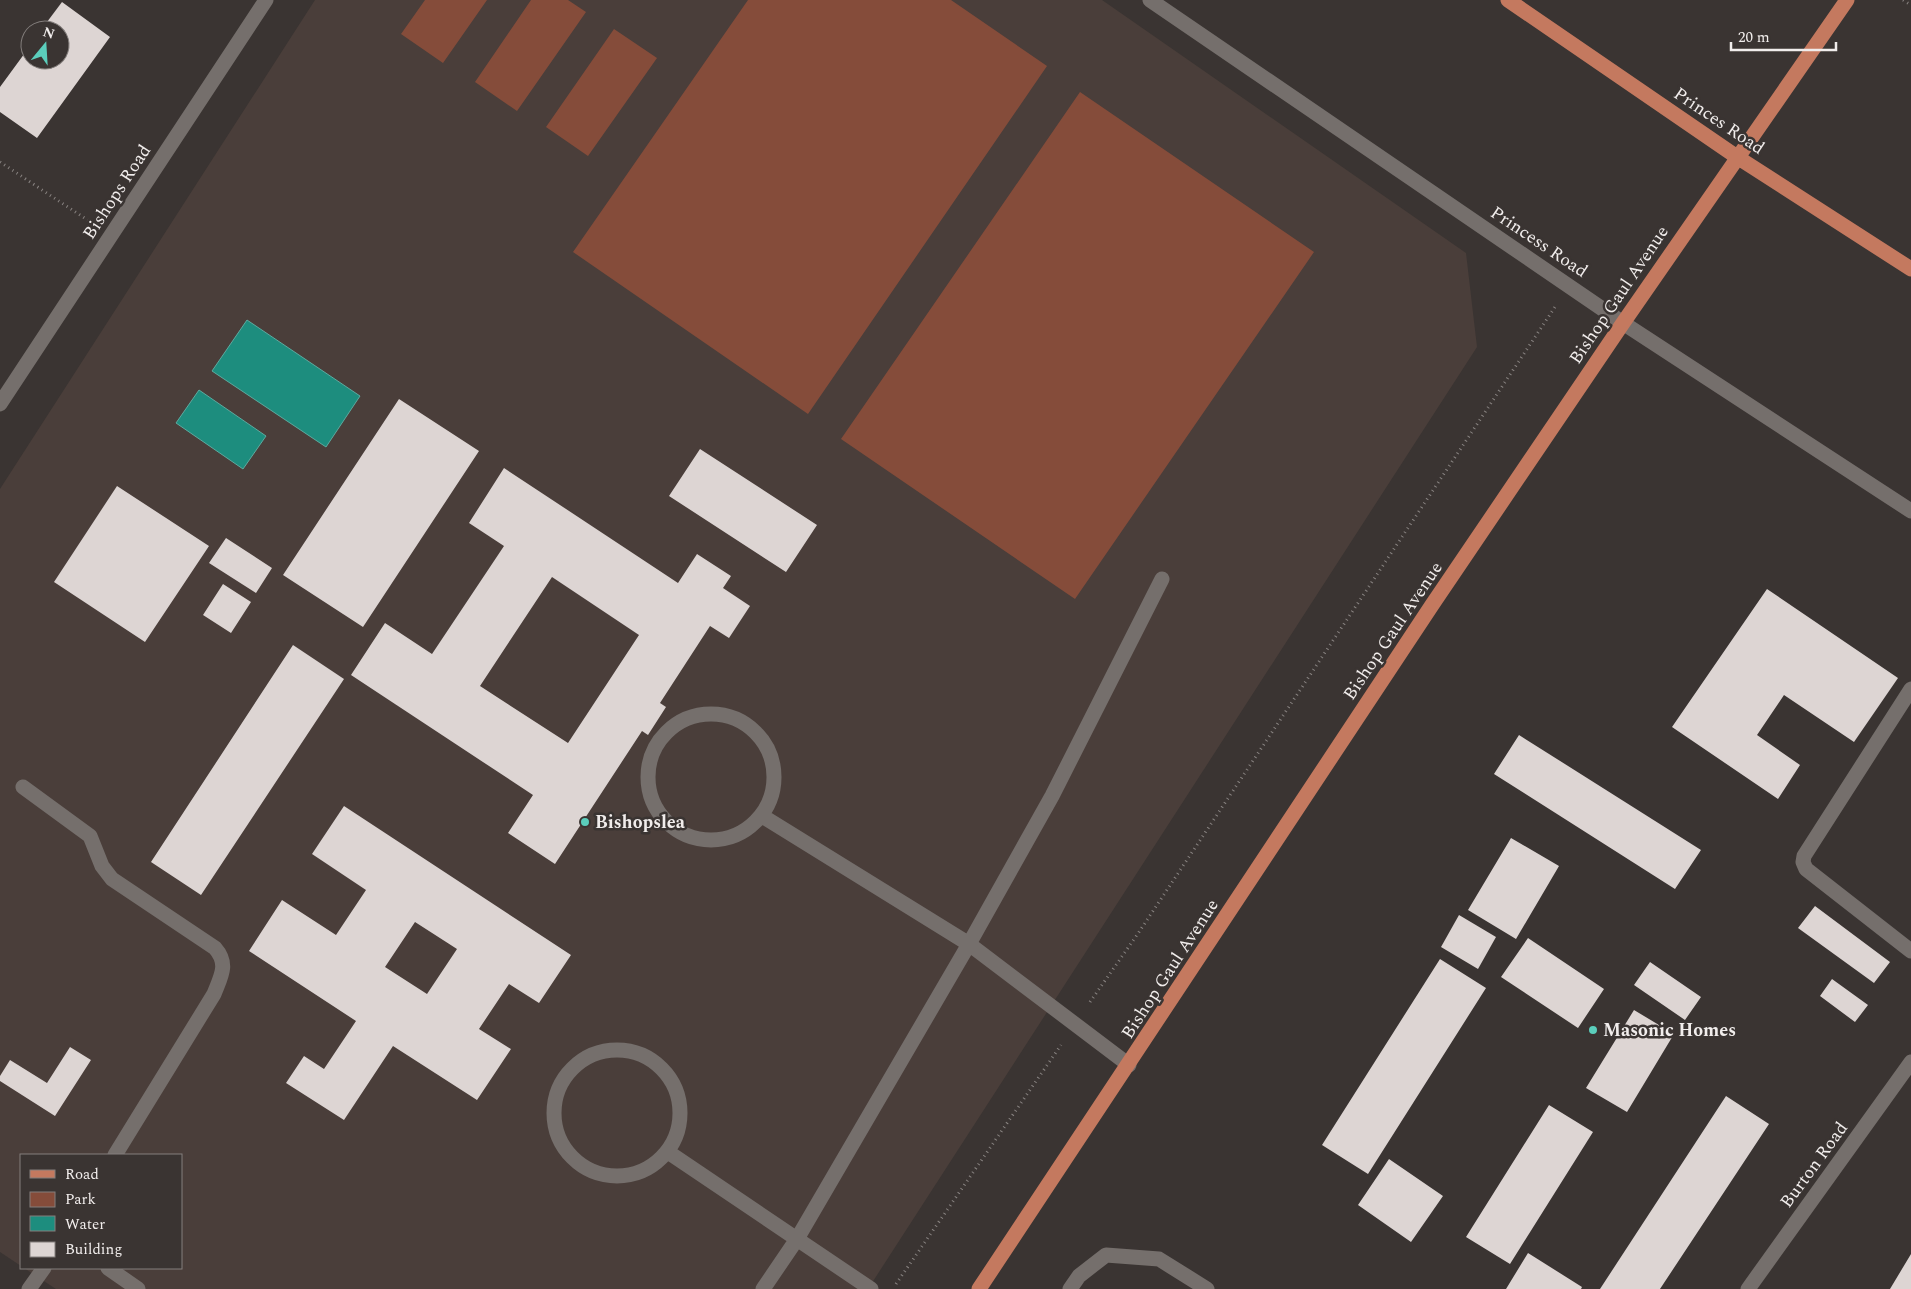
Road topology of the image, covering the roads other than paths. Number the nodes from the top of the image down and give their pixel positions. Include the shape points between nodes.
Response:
1 (266, 0) edge
2 (1150, 0) edge
3 (1508, 0) edge
4 (1846, 0) edge
5 (1737, 157) junction
6 (1911, 270) edge
7 (1623, 322) junction
8 (0, 404) edge
9 (1911, 510) edge
10 (1162, 579) dead end
11 (1911, 689) edge
12 (23, 787) dead end
13 (762, 816) junction
14 (969, 944) junction
15 (1911, 951) edge
16 (1911, 1062) edge
17 (1129, 1065) junction
18 (668, 1152) junction
19 (116, 1154) edge
20 (797, 1239) junction
21 (43, 1269) edge
22 (109, 1269) edge
23 (28, 1289) edge
24 (138, 1289) edge
25 (764, 1289) edge
26 (871, 1289) edge
27 (979, 1289) edge
28 (1070, 1289) edge
29 (1207, 1289) edge
30 (1748, 1289) edge

1 - 8 street, Bishops Road
2 - 7 street, Princess Road
3 - 5 main road, Princes Road
4 - 5 main road, Bishop Gaul Avenue
5 - 6 main road, Princes Road
5 - 7 main road, Bishop Gaul Avenue
7 - 9 street, Princess Road
7 - 17 main road, Bishop Gaul Avenue
10 - 14 street via 1052,796
11 - 15 street via 1803,862 1806,868
12 - 19 street via 90,836 102,866 112,879 222,955 222,974 214,994
13 - 13 street via 736,837 703,841 672,829 651,802 646,769 659,738 686,718 719,713 750,726 770,753 773,769 775,786
13 - 14 street
14 - 17 street
14 - 20 street
16 - 30 street, Burton Road
17 - 27 main road, Bishop Gaul Avenue
18 - 18 street via 642,1172 609,1177 577,1164 557,1138 552,1105 565,1074 592,1053 625,1049 656,1062 676,1088 681,1121
18 - 20 street
20 - 25 street
20 - 26 street
21 - 23 street
22 - 24 street
28 - 29 street via 1079,1276 1106,1255 1159,1259

